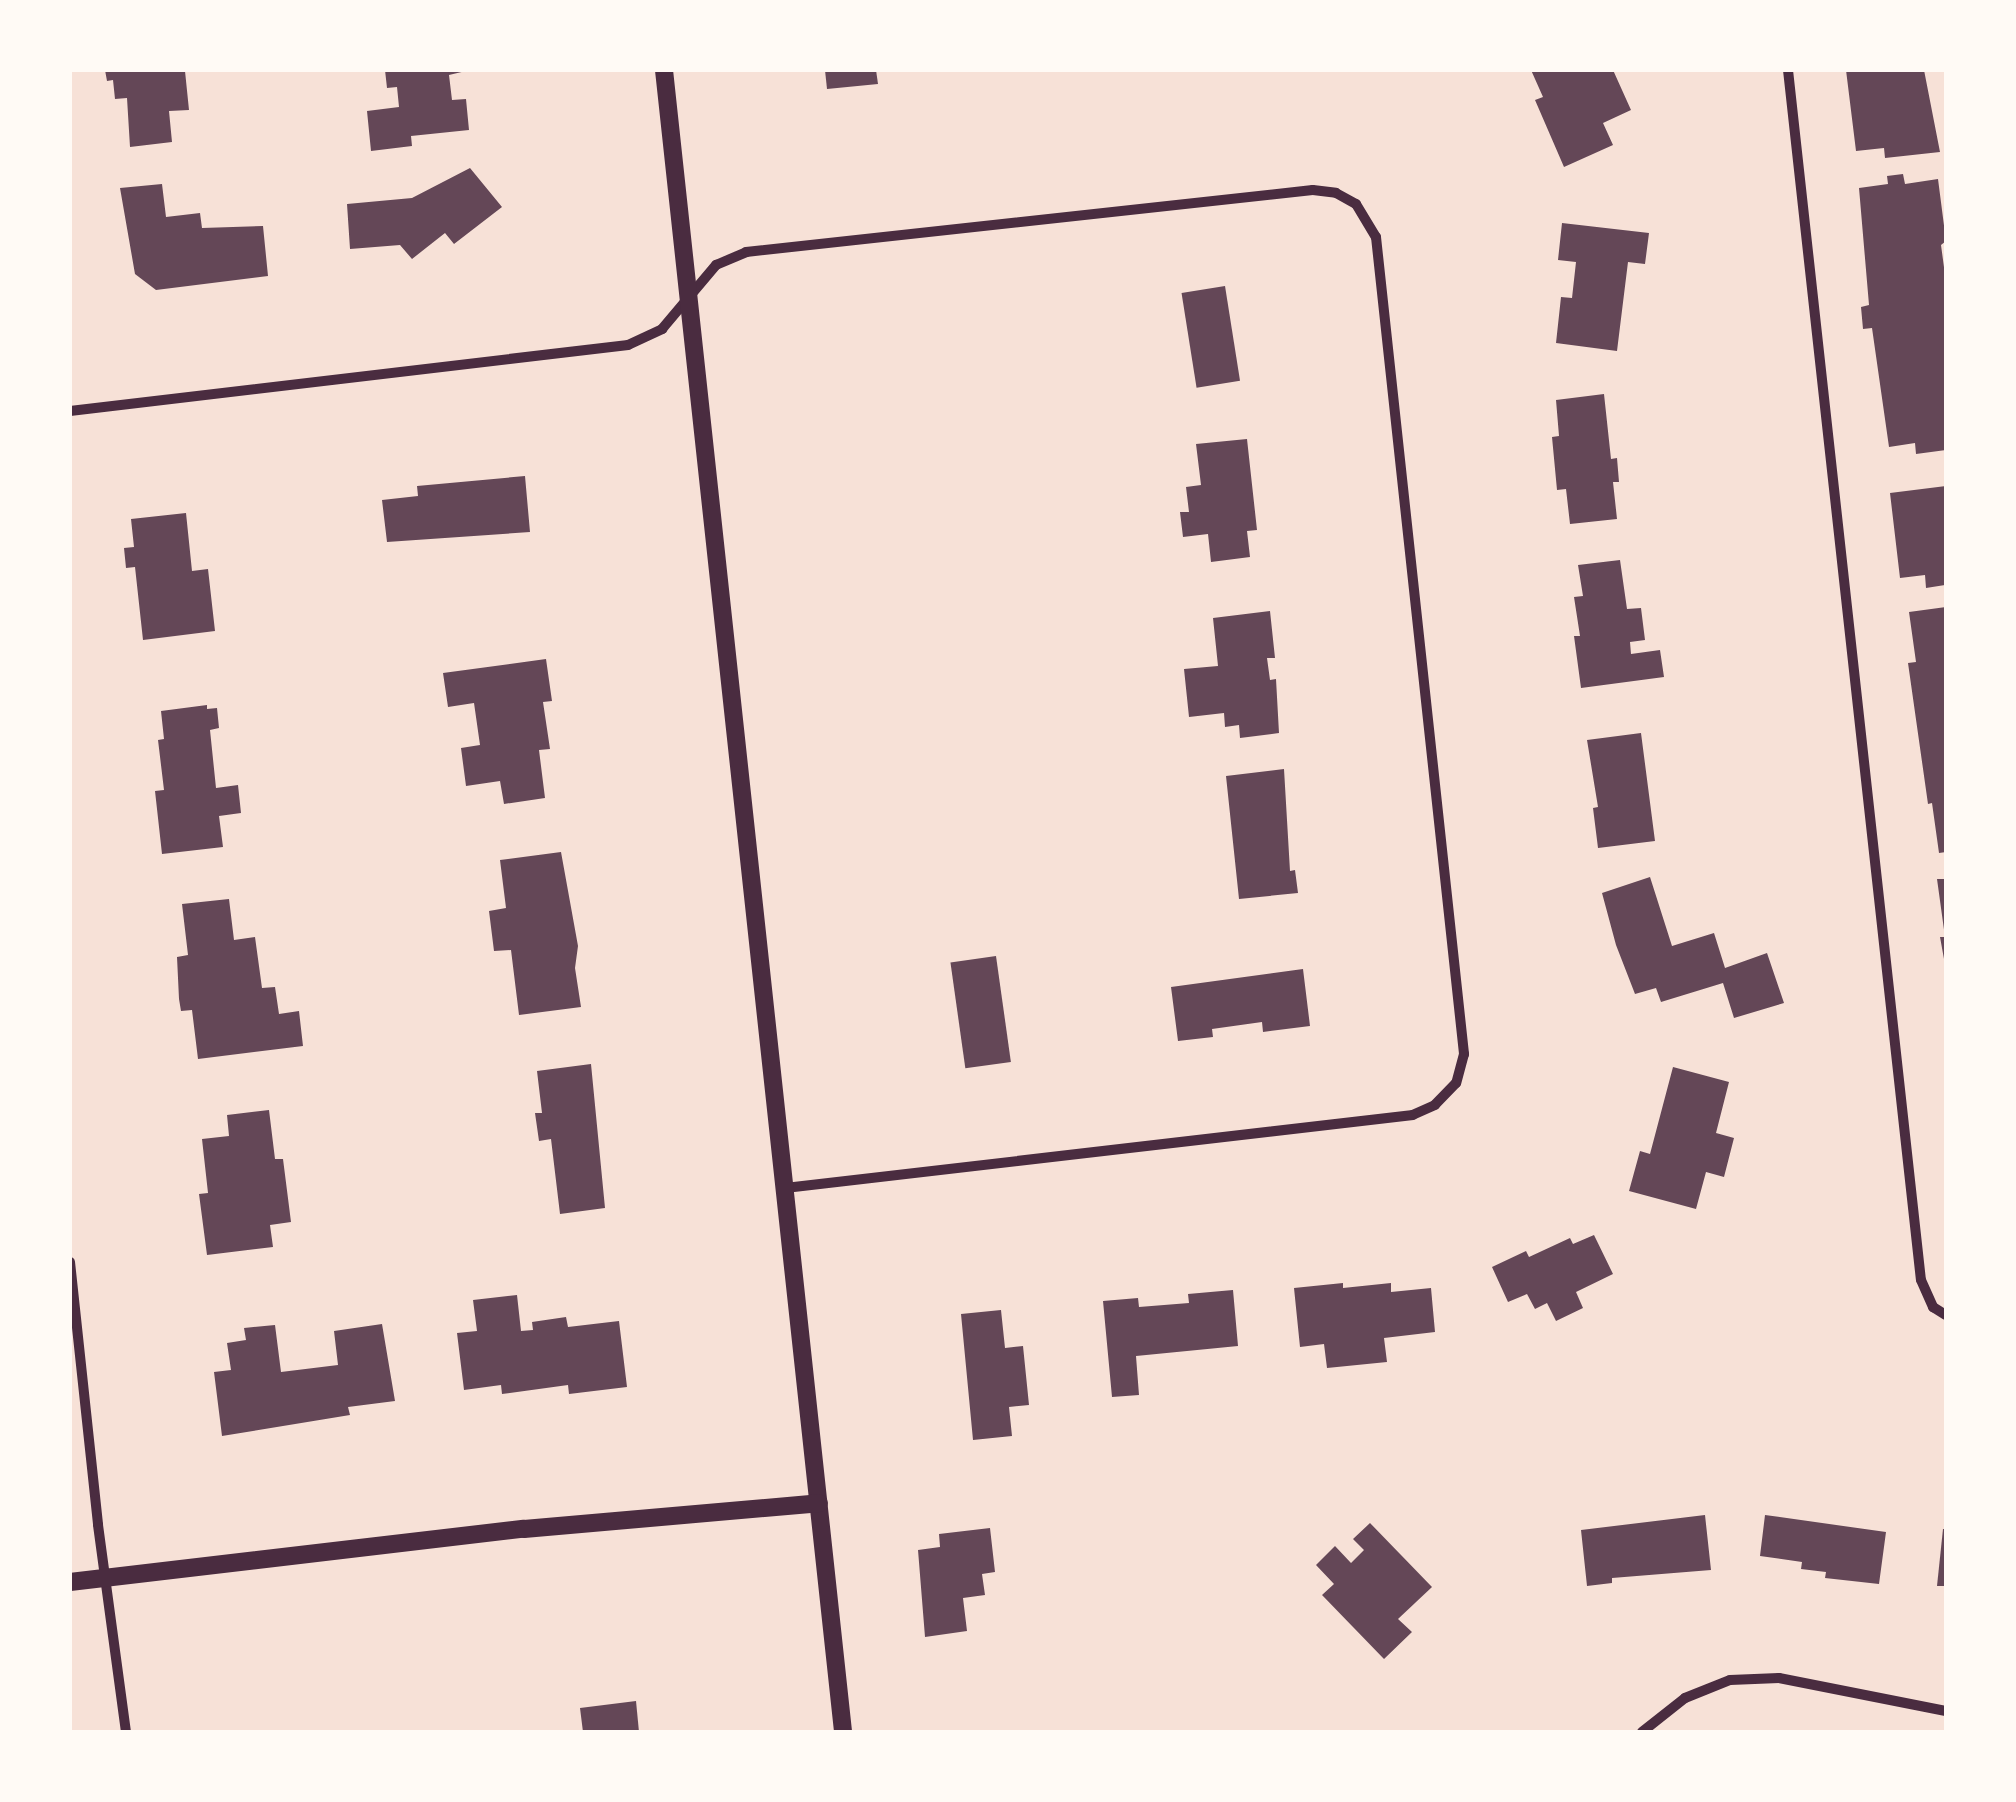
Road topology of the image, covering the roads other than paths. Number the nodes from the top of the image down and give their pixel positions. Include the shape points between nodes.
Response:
1 (664, 70) edge
2 (1788, 70) edge
3 (689, 298) junction
4 (70, 411) edge
5 (785, 1188) junction
6 (70, 1262) edge
7 (1943, 1314) edge
8 (819, 1504) junction
9 (107, 1578) junction
10 (70, 1582) edge
11 (1946, 1711) edge
12 (126, 1732) edge
13 (843, 1732) edge
14 (1642, 1732) edge

1 - 3 street
2 - 7 street via 1922,1280
3 - 4 street via 662,329 628,345
3 - 5 street
3 - 5 street via 716,265 746,252 1314,190 1356,204 1376,238 1464,1054 1456,1083 1413,1115
5 - 8 street
6 - 9 street
8 - 9 street via 524,1529
8 - 13 street
9 - 10 street
9 - 12 street
11 - 14 street via 1778,1678 1730,1680 1685,1698

